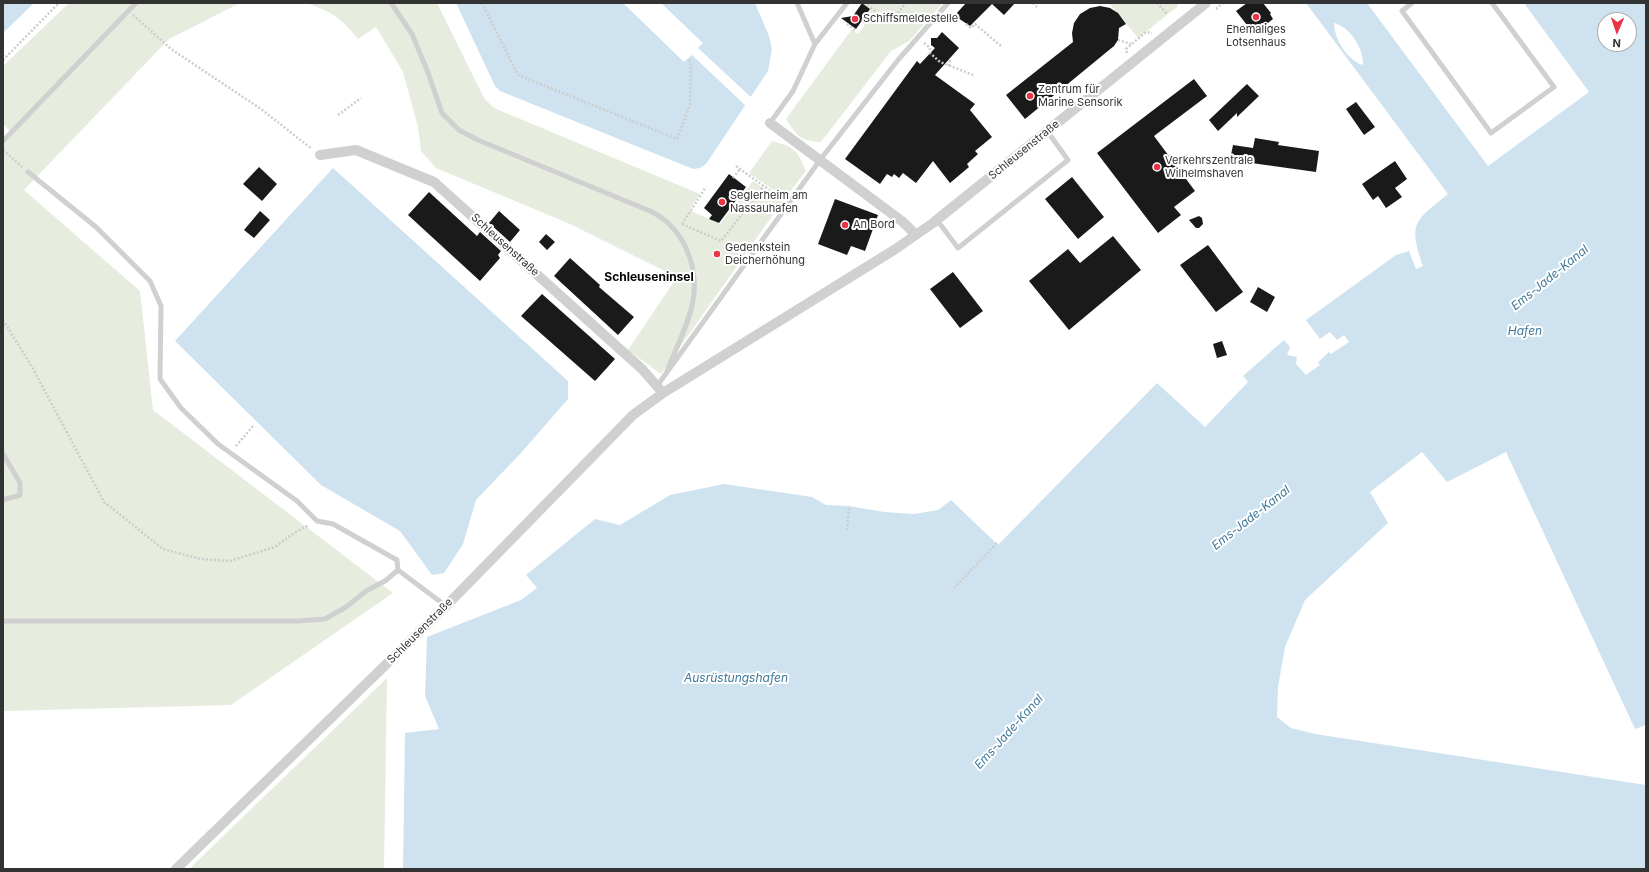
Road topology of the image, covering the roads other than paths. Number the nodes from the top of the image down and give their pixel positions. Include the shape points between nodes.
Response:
1 (136, 3) edge
2 (391, 3) edge
3 (797, 3) edge
4 (848, 3) edge
5 (948, 3) edge
6 (1206, 3) edge
7 (1412, 3) edge
8 (1492, 3) edge
9 (815, 44) junction
10 (770, 123) joint
11 (1047, 131) junction
12 (3, 141) edge
13 (320, 155) road end
14 (820, 160) junction
15 (28, 172) road end
16 (937, 220) junction
17 (916, 235) junction
18 (667, 371) junction
19 (660, 390) junction
20 (3, 454) edge
21 (3, 500) edge
22 (398, 570) junction
23 (446, 606) junction
24 (3, 621) edge
25 (176, 869) edge

1 - 12 lane
2 - 18 lane via 412,34 439,106 453,125 478,140 650,211 667,221 674,229 691,258 696,286 689,315
3 - 9 lane
4 - 9 lane
5 - 14 lane via 898,60
6 - 11 street, Schleusenstraße
7 - 8 lane via 1402,11 1491,133 1554,87
9 - 10 lane via 794,91
10 - 14 street
11 - 16 street, Schleusenstraße
11 - 16 lane via 1068,160 958,248
13 - 19 street, Schleusenstraße via 356,150 434,182 642,369
14 - 17 street via 903,222
14 - 18 lane
15 - 22 lane via 96,227 150,281 161,306 160,379 181,408 218,444 297,501 317,521 333,524 397,560
16 - 17 street, Schleusenstraße
17 - 19 street, Schleusenstraße
18 - 19 lane
19 - 23 street, Schleusenstraße via 623,424
20 - 21 lane via 20,483 20,495
22 - 23 lane
22 - 24 lane via 325,619
23 - 25 street, Schleusenstraße

